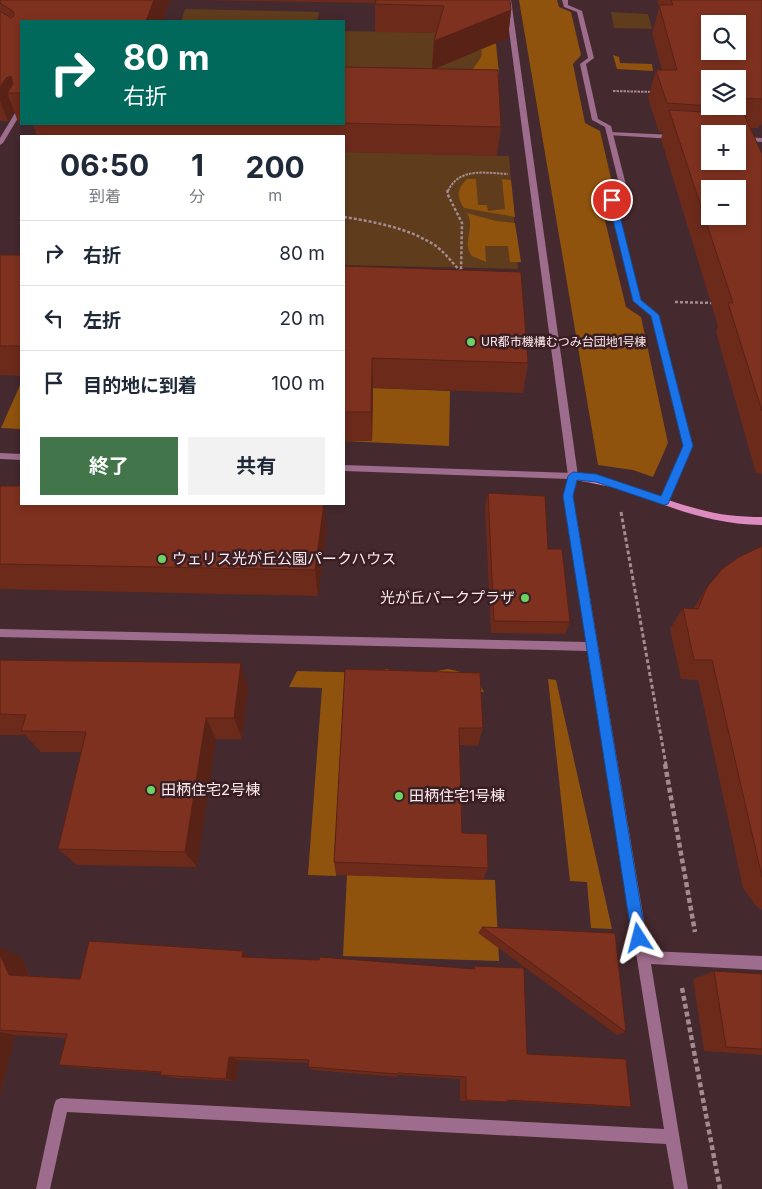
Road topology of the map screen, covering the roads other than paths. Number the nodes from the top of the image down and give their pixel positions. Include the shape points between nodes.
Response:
1 (508, 0) edge
2 (565, 0) edge
3 (20, 110) edge
4 (610, 134) junction
5 (684, 137) edge
6 (746, 139) edge
7 (762, 140) edge
8 (0, 143) edge
9 (0, 456) edge
10 (20, 457) edge
11 (345, 468) edge
12 (573, 476) junction
13 (664, 501) junction
14 (762, 521) edge
15 (0, 634) edge
16 (591, 647) junction
17 (642, 957) junction
18 (762, 963) edge
19 (671, 1138) junction
20 (43, 1189) edge
21 (681, 1189) edge

1 - 12 street
2 - 4 street via 566,6 579,11 591,58 583,64 595,120 608,126
3 - 8 street
4 - 5 street
4 - 13 street via 625,193 612,200 637,301 655,315 688,446
6 - 7 street
9 - 10 street
11 - 12 street
12 - 13 street via 596,478
12 - 16 street via 568,496
13 - 14 street via 697,513 731,520
15 - 16 street
16 - 17 street
17 - 18 street
17 - 19 street
19 - 20 street via 61,1105
19 - 21 street

